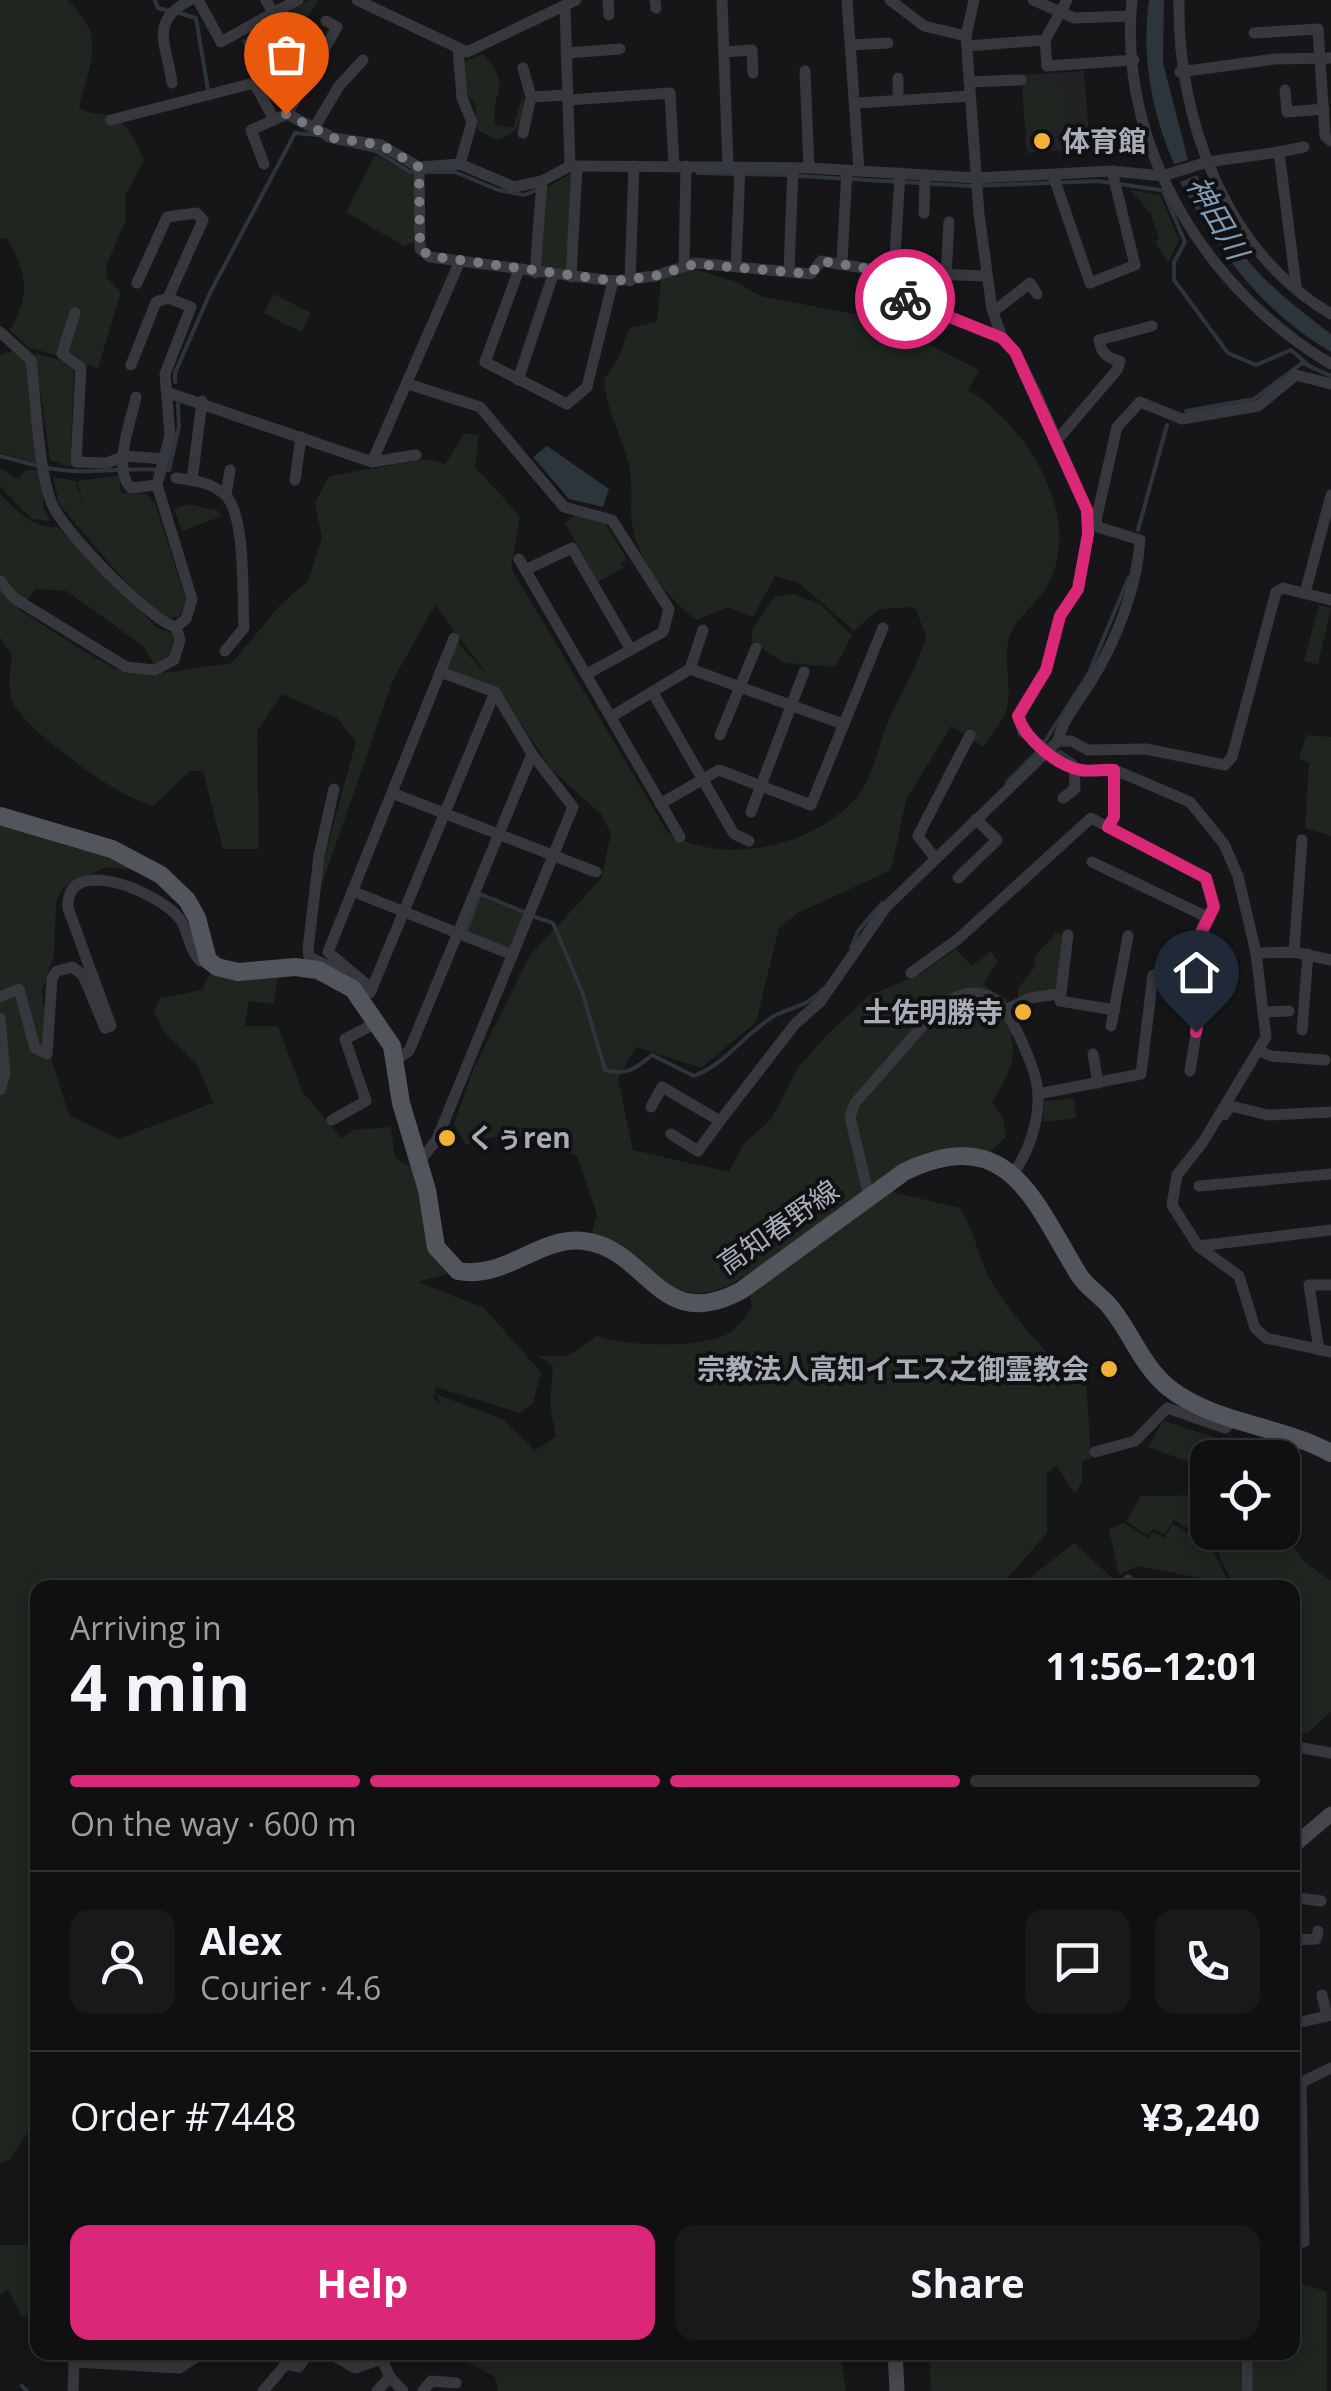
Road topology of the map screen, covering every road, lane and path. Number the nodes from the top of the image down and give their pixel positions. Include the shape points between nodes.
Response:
1 (190, 0) edge
2 (198, 0) edge
3 (266, 0) edge
4 (298, 0) edge
5 (357, 0) edge
6 (608, 0) edge
7 (722, 0) edge
8 (847, 0) edge
9 (890, 0) edge
10 (974, 0) edge
11 (1034, 0) edge
12 (1067, 0) edge
13 (1132, 0) edge
14 (1179, 0) edge
15 (571, 4) edge
16 (273, 13) junction
17 (1062, 14) junction
18 (609, 15) dead end
19 (1130, 16) junction
20 (326, 21) dead end
21 (1325, 29) edge
22 (1254, 33) dead end
23 (751, 36) dead end
24 (1045, 40) junction
25 (966, 41) junction
26 (888, 42) dead end
27 (852, 45) junction
28 (458, 48) junction
29 (620, 49) dead end
30 (752, 50) junction
31 (724, 52) junction
32 (566, 53) junction
33 (1325, 58) edge
34 (363, 60) dead end
35 (1134, 60) junction
36 (523, 68) dead end
37 (805, 71) dead end
38 (1180, 72) junction
39 (753, 73) dead end
40 (898, 78) dead end
41 (1020, 80) dead end
42 (172, 83) dead end
43 (970, 89) junction
44 (1285, 90) dead end
45 (530, 97) junction
46 (568, 97) junction
47 (898, 100) junction
48 (857, 103) junction
49 (1324, 109) junction
50 (280, 116) junction
51 (111, 120) dead end
52 (316, 125) junction
53 (523, 132) dead end
54 (1331, 142) edge
55 (1304, 146) dead end
56 (1279, 152) junction
57 (1205, 163) junction
58 (264, 164) dead end
59 (460, 164) junction
60 (680, 166) junction
61 (419, 167) junction
62 (734, 167) junction
63 (793, 168) junction
64 (809, 168) junction
65 (574, 170) junction
66 (853, 170) junction
67 (634, 173) junction
68 (900, 173) junction
69 (925, 174) junction
70 (1164, 176) junction
71 (1114, 180) junction
72 (1056, 181) junction
73 (977, 183) junction
74 (542, 187) junction
75 (924, 213) dead end
76 (949, 222) dead end
77 (460, 261) junction
78 (842, 262) junction
79 (684, 266) junction
80 (736, 266) junction
81 (790, 271) junction
82 (518, 272) junction
83 (535, 273) junction
84 (891, 273) junction
85 (554, 275) junction
86 (946, 275) junction
87 (985, 276) junction
88 (570, 277) junction
89 (614, 281) junction
90 (630, 281) junction
91 (137, 283) dead end
92 (1030, 284) dead end
93 (1296, 285) junction
94 (168, 298) junction
95 (993, 312) junction
96 (75, 314) dead end
97 (1331, 314) edge
98 (1152, 326) dead end
99 (0, 332) edge
100 (1002, 338) junction
101 (16, 344) junction
102 (0, 348) edge
103 (1331, 364) edge
104 (131, 365) dead end
105 (518, 380) junction
106 (408, 384) junction
107 (1331, 384) edge
108 (169, 393) junction
109 (136, 396) dead end
110 (202, 401) junction
111 (302, 437) junction
112 (1058, 439) junction
113 (416, 455) dead end
114 (124, 459) junction
115 (164, 459) junction
116 (372, 462) junction
117 (230, 470) dead end
118 (176, 478) dead end
119 (192, 480) junction
120 (295, 480) dead end
121 (157, 485) junction
122 (226, 495) junction
123 (1331, 495) edge
124 (0, 581) edge
125 (1305, 594) junction
126 (1331, 600) edge
127 (176, 626) junction
128 (883, 628) dead end
129 (703, 630) dead end
130 (454, 638) dead end
131 (630, 648) junction
132 (756, 648) dead end
133 (225, 651) dead end
134 (690, 669) junction
135 (440, 672) junction
136 (804, 672) dead end
137 (587, 674) junction
138 (740, 686) junction
139 (495, 692) junction
140 (653, 693) junction
141 (792, 705) junction
142 (611, 717) junction
143 (843, 724) junction
144 (720, 735) dead end
145 (970, 736) dead end
146 (1058, 741) junction
147 (1047, 751) junction
148 (532, 754) junction
149 (1074, 768) junction
150 (1114, 770) junction
151 (702, 780) junction
152 (760, 786) junction
153 (334, 790) dead end
154 (392, 793) junction
155 (1063, 798) dead end
156 (660, 804) junction
157 (446, 812) junction
158 (750, 812) dead end
159 (0, 816) edge
160 (976, 818) junction
161 (1108, 827) junction
162 (500, 836) junction
163 (680, 837) dead end
164 (1302, 840) dead end
165 (749, 841) dead end
166 (553, 856) junction
167 (935, 858) junction
168 (1092, 862) dead end
169 (596, 872) dead end
170 (958, 878) dead end
171 (352, 891) junction
172 (403, 913) junction
173 (1208, 916) junction
174 (456, 934) junction
175 (1068, 935) dead end
176 (1128, 936) dead end
177 (1294, 952) junction
178 (1256, 953) junction
179 (1308, 954) junction
180 (513, 956) junction
181 (208, 960) junction
182 (1331, 960) edge
183 (910, 974) dead end
184 (1154, 975) dead end
185 (363, 994) junction
186 (1058, 994) junction
187 (0, 997) edge
188 (1006, 1009) junction
189 (1115, 1010) junction
190 (1289, 1011) dead end
191 (1266, 1012) junction
192 (0, 1018) edge
193 (378, 1022) junction
194 (1112, 1026) dead end
195 (1302, 1030) dead end
196 (1260, 1051) junction
197 (1093, 1054) dead end
198 (397, 1058) junction
199 (1325, 1060) dead end
200 (1190, 1071) dead end
201 (1098, 1083) junction
202 (0, 1090) edge
203 (1038, 1094) junction
204 (651, 1108) dead end
205 (1331, 1112) edge
206 (332, 1120) dead end
207 (720, 1121) junction
208 (1210, 1128) junction
209 (671, 1134) dead end
210 (419, 1163) junction
211 (1331, 1174) edge
212 (1012, 1175) junction
213 (1199, 1186) dead end
214 (869, 1196) junction
215 (1331, 1230) edge
216 (1198, 1246) junction
217 (1331, 1285) edge
218 (1325, 1351) edge
219 (1234, 1418) junction
220 (1095, 1452) dead end
221 (1331, 1454) edge
222 (1300, 1746) edge
223 (1331, 1753) edge
224 (1331, 1814) edge
225 (1300, 1841) edge
226 (1300, 1898) edge
227 (1321, 1901) dead end
228 (1318, 1931) dead end
229 (1300, 1940) edge
230 (1322, 1994) dead end
231 (1329, 2015) edge
232 (1300, 2022) edge
233 (1331, 2068) edge
234 (1300, 2084) edge
235 (1300, 2152) edge
236 (1304, 2242) dead end
237 (77, 2360) edge
238 (105, 2360) edge
239 (192, 2360) edge
240 (302, 2360) edge
241 (341, 2360) edge
242 (372, 2360) edge
243 (382, 2360) edge
244 (895, 2360) edge
245 (1247, 2360) edge
246 (390, 2377) junction
247 (456, 2383) dead end
248 (73, 2391) edge
249 (263, 2391) edge
250 (376, 2391) edge
251 (403, 2391) edge
252 (424, 2391) edge
253 (897, 2391) edge
254 (1248, 2391) edge

1 - 42 street via 163,22
2 - 16 street via 220,42
3 - 16 street
4 - 16 street
5 - 28 street
6 - 18 street
7 - 31 street
8 - 27 street
9 - 25 street via 924,26
10 - 25 street
11 - 17 street
12 - 17 street
13 - 19 street
14 - 38 street
15 - 28 street via 467,52
15 - 32 street
17 - 19 street
17 - 24 street
19 - 35 street
20 - 50 street via 337,27
21 - 22 street
21 - 33 street
23 - 30 street
24 - 25 street
24 - 35 street via 1047,66
25 - 43 street
26 - 27 street
27 - 48 street
28 - 59 street via 461,92 472,122
29 - 32 street
30 - 31 street
30 - 39 street
31 - 62 street
32 - 46 street
33 - 38 street
33 - 49 street
34 - 52 street
35 - 70 street
36 - 45 street
37 - 64 street
38 - 57 street
40 - 47 street
41 - 43 street
43 - 47 street
43 - 73 street
44 - 49 street via 1286,112
45 - 46 street
45 - 53 street
46 - 60 street via 670,93
46 - 65 street
47 - 48 street
48 - 66 street
49 - 54 street
50 - 51 street via 254,83
50 - 52 street
50 - 58 street via 250,130
52 - 61 street via 333,138 381,145
55 - 56 street
56 - 57 street
56 - 93 street
57 - 70 street
57 - 93 street via 1251,237
59 - 61 street
59 - 74 street via 506,185
60 - 62 street
60 - 67 street
60 - 79 street
61 - 77 street via 420,249
62 - 63 street
62 - 80 street
63 - 64 street
63 - 81 street
64 - 66 street
65 - 67 street
65 - 74 street
65 - 88 street
66 - 68 street
66 - 78 street
67 - 90 street
68 - 69 street
68 - 84 street
69 - 73 street
69 - 75 street
70 - 71 street
70 - 103 street via 1202,247 1238,293 1290,340
71 - 72 street
71 - 72 street via 1135,265 1090,283
72 - 73 street
73 - 87 street
74 - 83 street
76 - 86 street
77 - 82 street
77 - 106 street
78 - 81 street via 821,261 811,274
78 - 84 street
79 - 80 street
79 - 90 street
80 - 81 street
82 - 83 street
82 - 105 street via 484,362
83 - 85 street
84 - 86 street
84 - 100 street via 896,295
85 - 88 street
85 - 105 street
86 - 87 street
87 - 95 street
88 - 89 street
89 - 90 street
89 - 105 street via 587,386 567,404
91 - 94 street via 167,217 196,213 204,220
92 - 95 street
93 - 97 street
94 - 104 street via 156,302
94 - 108 street via 191,307 164,374
95 - 100 street
96 - 114 street via 62,354 80,368 76,462
98 - 112 street via 1100,340 1100,349 1120,361 1118,370
99 - 101 street
100 - 112 street
101 - 102 street
101 - 127 street via 31,360 56,512 139,604
106 - 116 street
106 - 131 street via 480,407 564,506 612,520 670,609 663,632
107 - 146 street via 1296,376 1258,406 1182,419 1140,402 1117,427 1096,520 1098,527 1140,540 1137,578
108 - 110 street
108 - 115 street
109 - 114 street
110 - 111 street
110 - 119 street
111 - 116 street
111 - 120 street
112 - 147 street via 1087,510 1088,534 1078,589 1060,616 1046,670 1018,716 1024,732
113 - 116 street
114 - 115 street
114 - 121 street via 124,481 131,488
115 - 121 street
117 - 122 street
118 - 119 street
119 - 122 street
121 - 127 street via 192,599 186,619
122 - 133 street via 237,514 244,628
123 - 125 street
124 - 127 street via 14,598 126,667 155,670 174,660
125 - 126 street
125 - 146 street via 1276,592 1225,765
128 - 143 street
129 - 134 street
130 - 135 street
131 - 137 street
131 - 137 street via 572,548 522,565
132 - 138 street
134 - 138 street
134 - 140 street
135 - 139 street
135 - 154 street
136 - 141 street
137 - 142 street
138 - 141 street
138 - 144 street
139 - 148 street
139 - 157 street
140 - 142 street
140 - 151 street
141 - 143 street
141 - 152 street
142 - 156 street
143 - 152 street via 811,805
145 - 167 street via 918,836
146 - 147 street
147 - 149 street
147 - 160 street
148 - 162 street
148 - 166 street via 574,807
149 - 150 street
149 - 155 street via 1075,789
150 - 161 street
150 - 178 street via 1190,802 1205,816 1238,876
151 - 152 street via 718,770
151 - 156 street
151 - 165 street via 734,834
152 - 158 street
153 - 185 street via 319,856 309,957 346,974
154 - 157 street
154 - 171 street
156 - 163 street
157 - 162 street
157 - 172 street
159 - 181 main road via 112,849 161,875 197,918
160 - 167 street
160 - 170 street via 997,840
161 - 173 street via 1206,878 1214,907
161 - 183 street via 1091,818
162 - 166 street
162 - 174 street
164 - 177 street
166 - 169 street
166 - 180 street
167 - 207 street via 886,907 820,1002
168 - 173 street
171 - 172 street
171 - 185 street via 328,952
172 - 174 street
172 - 185 street
173 - 200 street via 1194,947 1209,954
174 - 180 street
174 - 198 street via 409,1050
175 - 186 street
176 - 189 street
177 - 178 street
177 - 179 street
178 - 191 street
179 - 182 street
179 - 195 street
180 - 210 street via 437,1139
181 - 185 main road, 高知春野線 via 238,972 318,970
181 - 187 street via 191,951 179,918 142,890 88,880 67,894 68,908 110,1026 105,1028 83,975 72,967 52,978 47,1054 35,1048 19,989
184 - 201 street via 1144,1069
185 - 193 main road, 高知春野線
186 - 188 street
186 - 189 street via 1060,1001
188 - 203 street via 1034,1068
188 - 214 street via 994,997 952,998 855,1103 850,1118
189 - 194 street
190 - 191 street
191 - 196 street
192 - 202 street
193 - 198 main road, 高知春野線
193 - 206 street via 345,1039 366,1101
196 - 199 street
196 - 208 street
197 - 201 street
198 - 210 main road, 高知春野線 via 401,1103
201 - 203 street
203 - 212 street via 1024,1159
204 - 207 street via 662,1087
205 - 208 street via 1268,1115 1231,1106
207 - 209 street via 698,1150
208 - 216 street via 1177,1175 1171,1198
210 - 214 main road, 高知春野線 via 436,1247 458,1272 492,1272 582,1241 603,1246 664,1294 695,1304 742,1290
211 - 213 street
212 - 214 main road, 高知春野線 via 972,1158 928,1160
212 - 219 main road, 高知春野線 via 1038,1200 1089,1289 1111,1308 1143,1360 1166,1385
215 - 216 street
216 - 218 street via 1244,1282 1255,1328 1266,1338
217 - 218 street via 1308,1284
219 - 220 street via 1225,1428 1167,1408 1135,1442
219 - 221 main road, 高知春野線 via 1283,1430
222 - 223 street
224 - 225 street
226 - 227 street
228 - 229 street via 1316,1939
230 - 231 street
231 - 232 street
233 - 234 street
235 - 236 street
237 - 248 street
238 - 239 street via 179,2368
240 - 249 street via 286,2364
241 - 242 street via 355,2368
243 - 246 street
244 - 253 street
245 - 254 street
246 - 250 street
246 - 251 street
247 - 252 street via 431,2381

